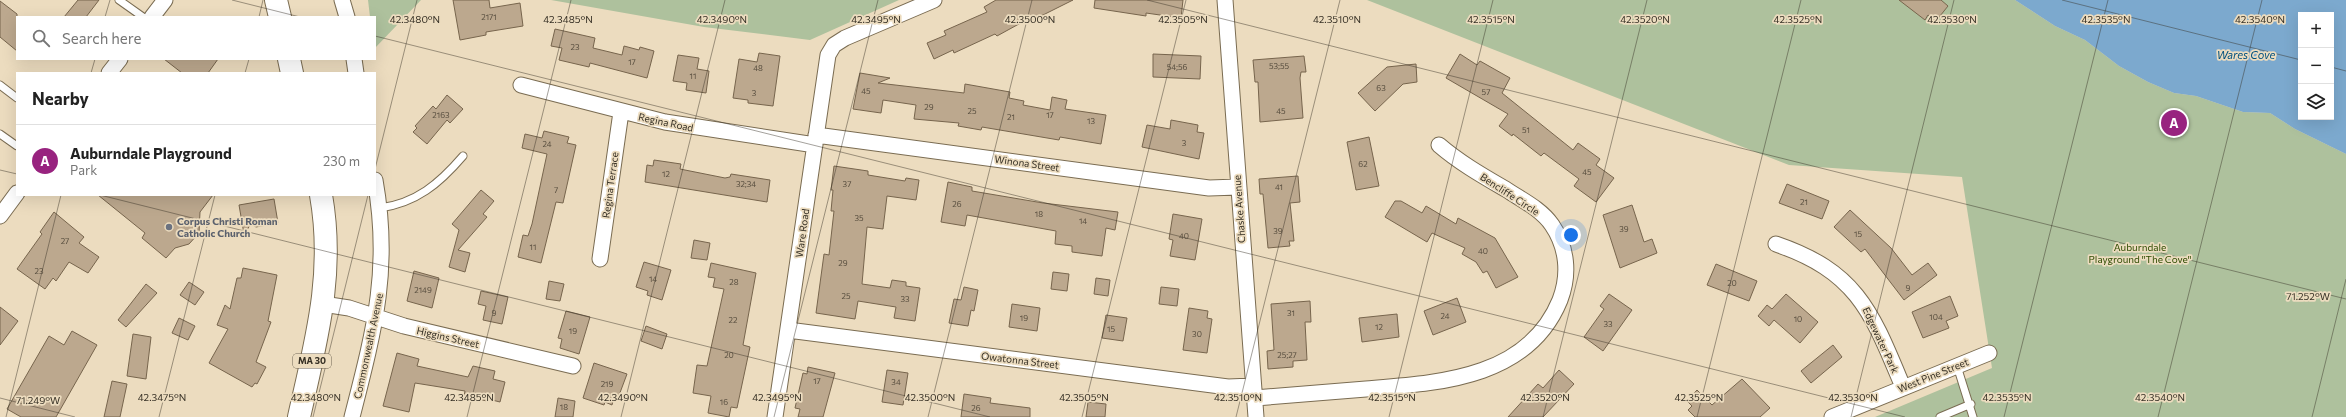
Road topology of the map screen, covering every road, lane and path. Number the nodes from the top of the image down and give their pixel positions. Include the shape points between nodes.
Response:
1 (119, 0) edge
2 (165, 0) edge
3 (276, 0) edge
4 (342, 0) edge
5 (934, 0) edge
6 (1225, 0) edge
7 (142, 16) edge
8 (153, 16) edge
9 (280, 16) edge
10 (347, 16) edge
11 (119, 60) edge
12 (289, 60) edge
13 (354, 60) edge
14 (110, 72) edge
15 (292, 72) edge
16 (356, 72) edge
17 (0, 85) edge
18 (521, 85) dead end
19 (16, 97) edge
20 (621, 112) junction
21 (0, 134) edge
22 (815, 140) junction
23 (16, 145) edge
24 (1439, 145) dead end
25 (463, 156) dead end
26 (376, 186) edge
27 (1238, 187) junction
28 (16, 194) edge
29 (320, 196) edge
30 (380, 208) junction
31 (0, 216) edge
32 (1776, 244) dead end
33 (600, 258) dead end
34 (323, 304) junction
35 (376, 316) junction
36 (788, 330) junction
37 (1989, 353) dead end
38 (573, 366) dead end
39 (1957, 366) junction
40 (1903, 387) junction
41 (1254, 392) junction
42 (1970, 404) junction
43 (299, 417) edge
44 (352, 417) edge
45 (775, 417) edge
46 (1256, 417) edge
47 (1832, 417) edge
48 (1940, 417) edge
49 (1973, 417) edge

1 - 7 lane
2 - 8 street
3 - 9 main road
4 - 10 street
5 - 22 street, Ware Road via 845,38 830,50
6 - 27 street, Chaske Avenue
11 - 14 street
12 - 15 main road
13 - 16 street
17 - 19 lane
18 - 20 street, Regina Road
20 - 22 street, Regina Road via 703,129
20 - 33 street, Regina Terrace
21 - 23 lane
22 - 27 street, Winona Street via 1209,188
22 - 36 street, Ware Road
24 - 41 street, Bencliffe Circle via 1459,162 1537,210 1556,231 1564,251 1566,272 1562,295 1547,323 1532,340 1513,355 1467,376 1418,384
25 - 30 lane via 428,191 406,203
26 - 30 street, Commonwealth Avenue
27 - 41 street, Chaske Avenue
28 - 31 street
29 - 34 main road, MA 30 via 327,238
30 - 35 street, Commonwealth Avenue via 382,252
32 - 40 street, Edgewater Park via 1817,262 1839,277 1856,294 1872,316
34 - 35 street, Higgins Street
34 - 43 main road, MA 30
35 - 38 street, Higgins Street via 404,326
35 - 44 street, Commonwealth Avenue
36 - 41 street, Owatonna Street
36 - 45 street, Ware Road
37 - 39 street, West Pine Street
39 - 40 street, West Pine Street
39 - 42 lane
40 - 47 street, West Pine Street
41 - 46 street, Chaske Avenue
42 - 48 lane
42 - 49 lane

